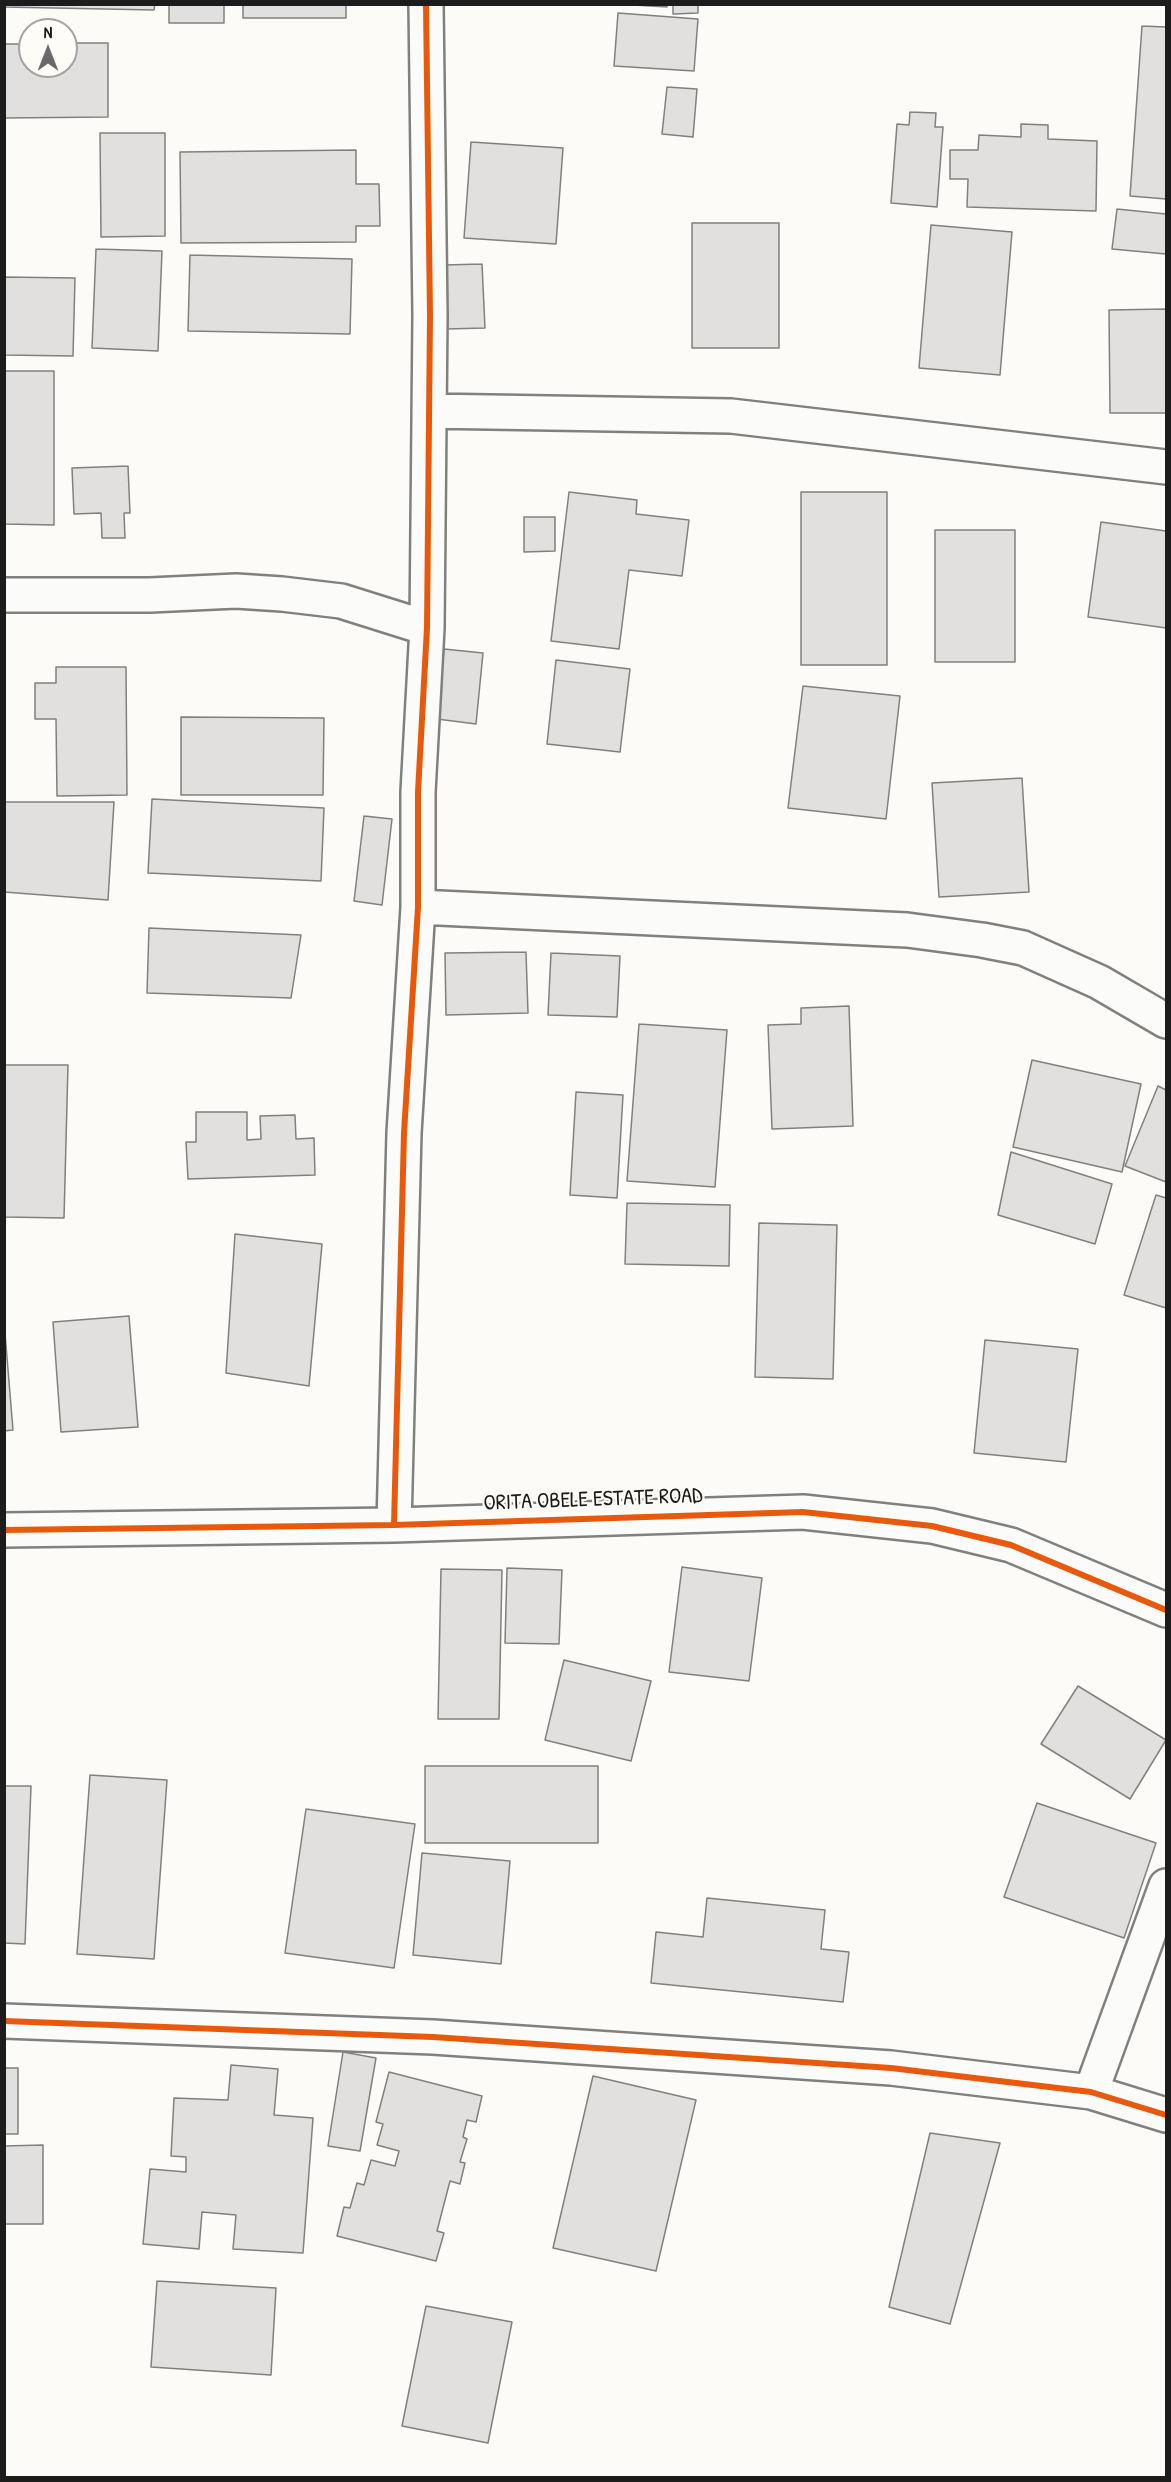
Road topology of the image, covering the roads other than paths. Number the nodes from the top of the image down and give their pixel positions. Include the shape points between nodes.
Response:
1 (426, 4) edge
2 (429, 411) junction
3 (1167, 467) edge
4 (4, 595) edge
5 (428, 628) junction
6 (418, 907) junction
7 (1167, 1021) edge
8 (394, 1525) junction
9 (4, 1530) edge
10 (1167, 1610) edge
11 (1167, 1886) edge
12 (4, 2021) edge
13 (1091, 2092) junction
14 (1167, 2115) edge

1 - 2 street
2 - 3 street via 731,416
2 - 5 street
4 - 5 street via 260,592 341,601
5 - 6 street via 418,792
6 - 7 street via 907,930 982,940 1023,948 1099,982
6 - 8 street via 404,1132
8 - 9 street, ORITA OBELE ESTATE ROAD
8 - 10 street, ORITA OBELE ESTATE ROAD via 803,1512 932,1526 1011,1545
11 - 13 street
12 - 13 street via 444,2038 891,2068
13 - 14 street

